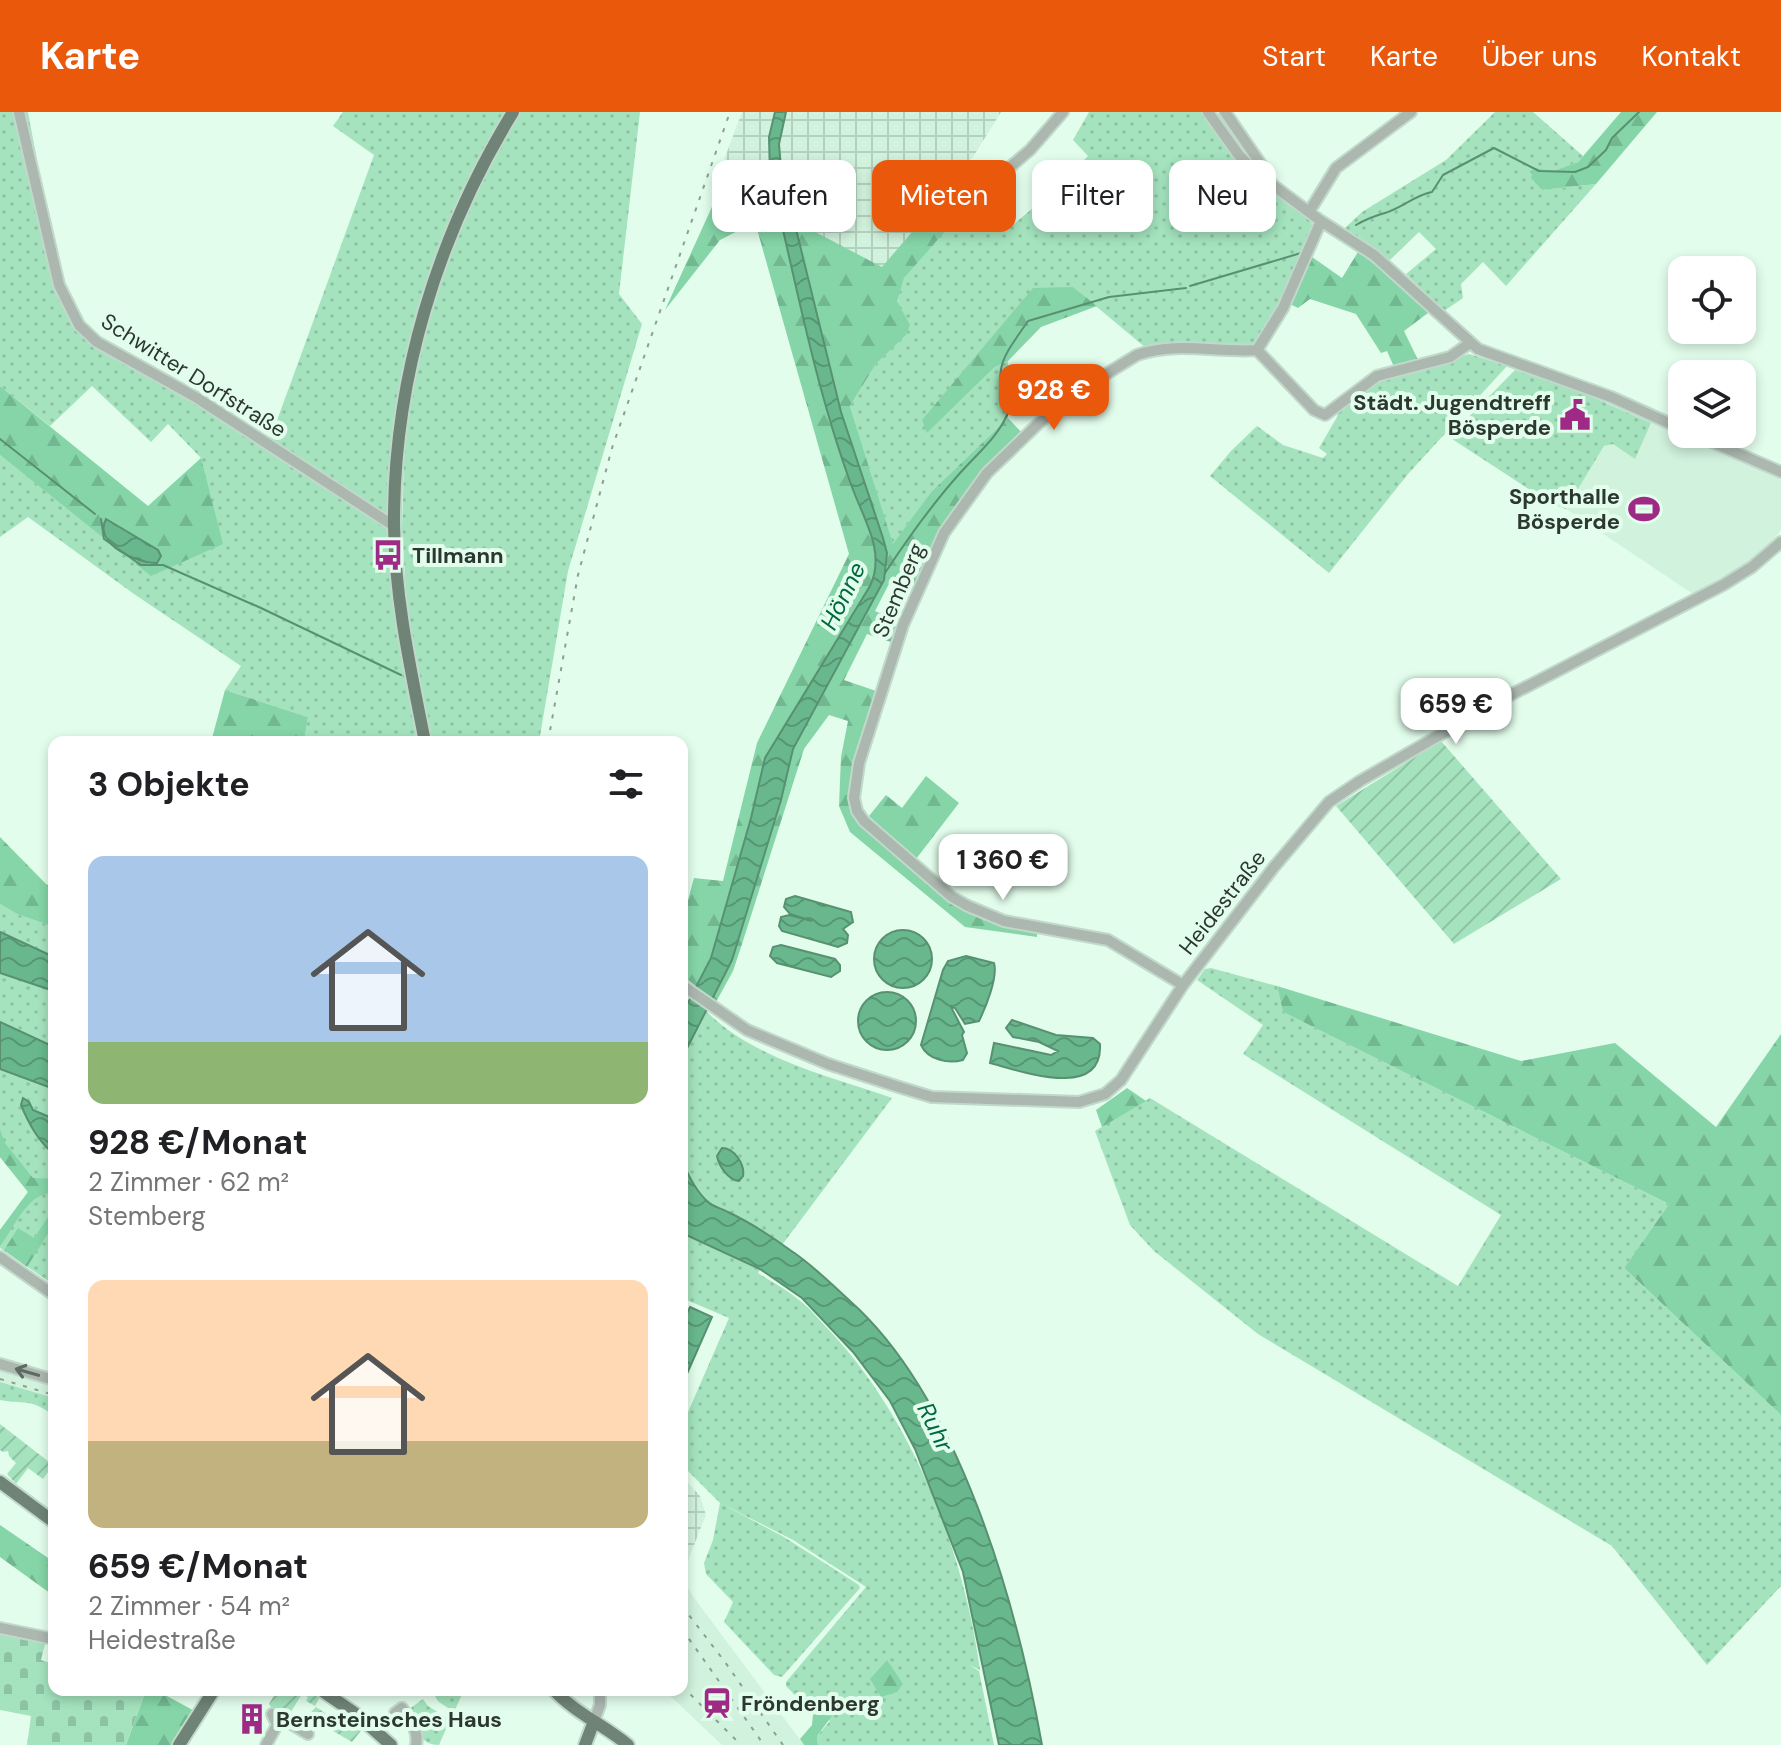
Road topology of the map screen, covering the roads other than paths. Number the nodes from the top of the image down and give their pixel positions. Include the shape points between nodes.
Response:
1 (19, 112) edge
2 (513, 112) edge
3 (1063, 112) edge
4 (1208, 112) edge
5 (1225, 112) edge
6 (1411, 112) edge
7 (1244, 160) edge
8 (1258, 160) edge
9 (1016, 162) edge
10 (1276, 189) edge
11 (1309, 212) junction
12 (1321, 221) junction
13 (1470, 343) junction
14 (1257, 350) junction
15 (1668, 423) edge
16 (1725, 448) edge
17 (1781, 472) edge
18 (394, 526) junction
19 (1781, 542) edge
20 (424, 736) edge
21 (1183, 985) junction
22 (688, 990) edge
23 (0, 1257) edge
24 (48, 1291) edge
25 (0, 1364) edge
26 (48, 1378) edge
27 (0, 1482) edge
28 (48, 1518) edge
29 (0, 1628) edge
30 (48, 1638) edge
31 (210, 1696) edge
32 (337, 1696) edge
33 (559, 1696) edge
34 (600, 1696) edge
35 (395, 1713) dead end
36 (272, 1714) dead end
37 (594, 1721) junction
38 (277, 1725) junction
39 (308, 1734) dead end
40 (419, 1744) edge
41 (179, 1745) edge
42 (266, 1745) edge
43 (391, 1745) edge
44 (585, 1745) edge
45 (628, 1745) edge

1 - 18 street, Schwitter Dorfstraße via 59,285 79,325 97,342 197,398
2 - 18 main road via 467,193 425,309 402,417
3 - 9 street
4 - 7 street
5 - 8 street
6 - 11 street via 1336,168
10 - 11 street
11 - 12 street
12 - 13 street via 1382,261
12 - 14 street via 1283,308
13 - 14 street via 1450,357 1377,376 1325,415
13 - 15 street
14 - 21 street, Stemberg via 1183,347 1137,355 1064,400 987,473 944,533 913,599 859,763 854,798 864,821 952,897 1004,921 1108,940
16 - 17 street
18 - 20 main road via 400,601
19 - 21 street, Heidestraße via 1723,585 1497,702 1329,802
21 - 22 street, Heidestraße via 1121,1080 1098,1098 1079,1102 932,1097 790,1050 747,1030
23 - 24 street
26 -> 25 street
27 - 28 main road
29 - 30 street
31 - 41 main road
32 - 43 main road
33 - 37 main road
34 - 37 street
35 - 40 street via 402,1708
36 - 38 street
37 - 44 main road
37 - 45 main road
38 - 39 street via 288,1722
38 - 42 street

